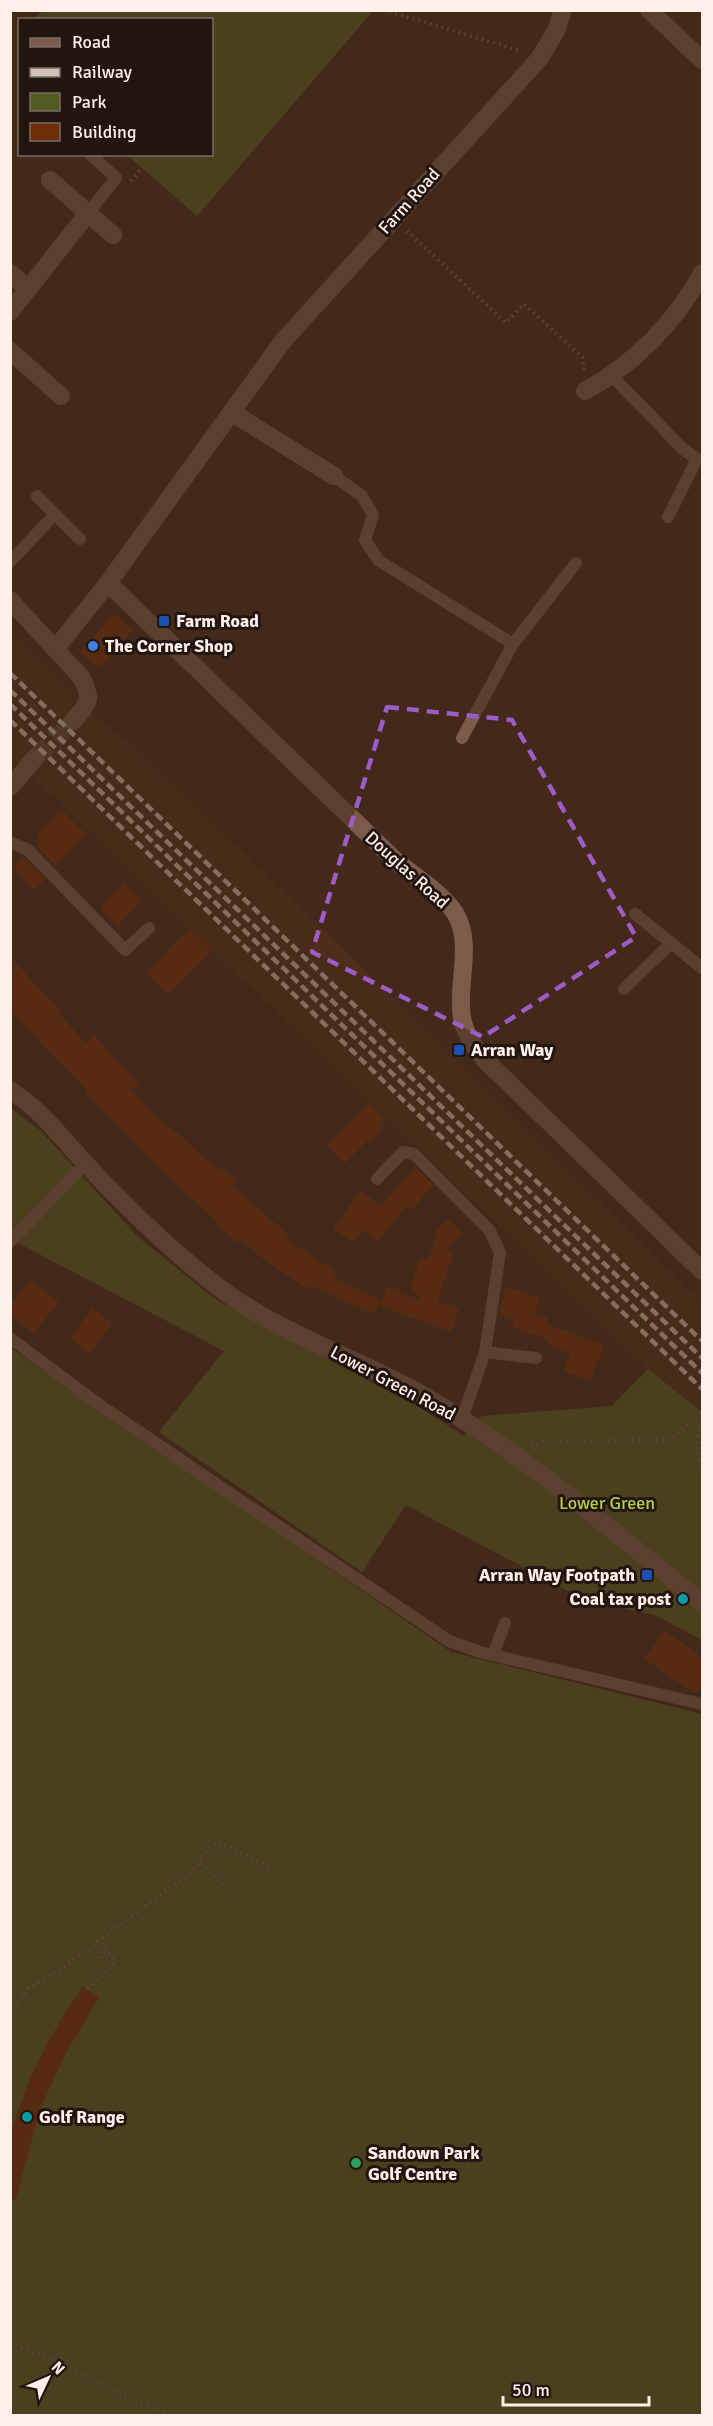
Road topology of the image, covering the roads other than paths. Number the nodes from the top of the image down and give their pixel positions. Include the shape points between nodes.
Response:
1 (563, 10) edge
2 (649, 10) edge
3 (702, 60) edge
4 (92, 156) edge
5 (50, 180) dead end
6 (88, 213) junction
7 (113, 235) dead end
8 (10, 273) edge
9 (702, 273) edge
10 (27, 288) junction
11 (10, 312) edge
12 (10, 351) edge
13 (612, 376) junction
14 (585, 392) road end
15 (61, 396) dead end
16 (231, 412) junction
17 (334, 476) joint
18 (37, 496) dead end
19 (55, 514) junction
20 (668, 517) dead end
21 (80, 539) dead end
22 (10, 562) edge
23 (576, 563) dead end
24 (108, 583) junction
25 (10, 600) edge
26 (513, 644) junction
27 (56, 648) junction
28 (72, 722) tunnel mouth
29 (462, 738) dead end
30 (35, 758) tunnel mouth
31 (10, 787) edge
32 (10, 842) edge
33 (635, 914) dead end
34 (149, 928) dead end
35 (671, 943) junction
36 (702, 968) edge
37 (624, 989) dead end
38 (10, 1090) edge
39 (86, 1163) junction
40 (377, 1179) dead end
41 (10, 1242) edge
42 (702, 1271) edge
43 (10, 1338) edge
44 (485, 1352) junction
45 (536, 1358) dead end
46 (462, 1419) junction
47 (702, 1603) edge
48 (505, 1623) dead end
49 (493, 1654) junction
50 (702, 1704) edge

1 - 16 street, Farm Road via 539,59 284,341
2 - 3 street
4 - 6 lane via 116,178
5 - 6 street
6 - 7 street
6 - 10 street
8 - 10 street
9 - 13 street via 670,321
10 - 11 street
12 - 15 street
13 - 14 street
13 - 20 lane via 683,449 698,459
16 - 17 street
16 - 24 street, Farm Road
17 - 26 lane via 362,496 373,515 364,540 378,560
18 - 19 lane
19 - 21 lane
19 - 22 lane
23 - 26 lane
24 - 27 street, Farm Road
24 - 42 street, Douglas Road via 455,913 462,932 460,998 469,1039 483,1059
25 - 27 street
26 - 29 lane
27 - 28 street via 88,690 87,706
30 - 31 street
32 - 34 lane via 28,850 125,950
33 - 35 lane
35 - 36 lane
35 - 37 lane
38 - 39 street, Lower Green Road via 46,1119
39 - 41 lane
39 - 46 street, Lower Green Road via 150,1229 222,1290 277,1325 383,1374
40 - 44 lane via 403,1152 414,1154 490,1231 500,1253
43 - 49 lane via 102,1406 449,1641
44 - 45 lane
44 - 46 lane
46 - 47 street, Lower Green Road via 582,1506
48 - 49 lane
49 - 50 lane

